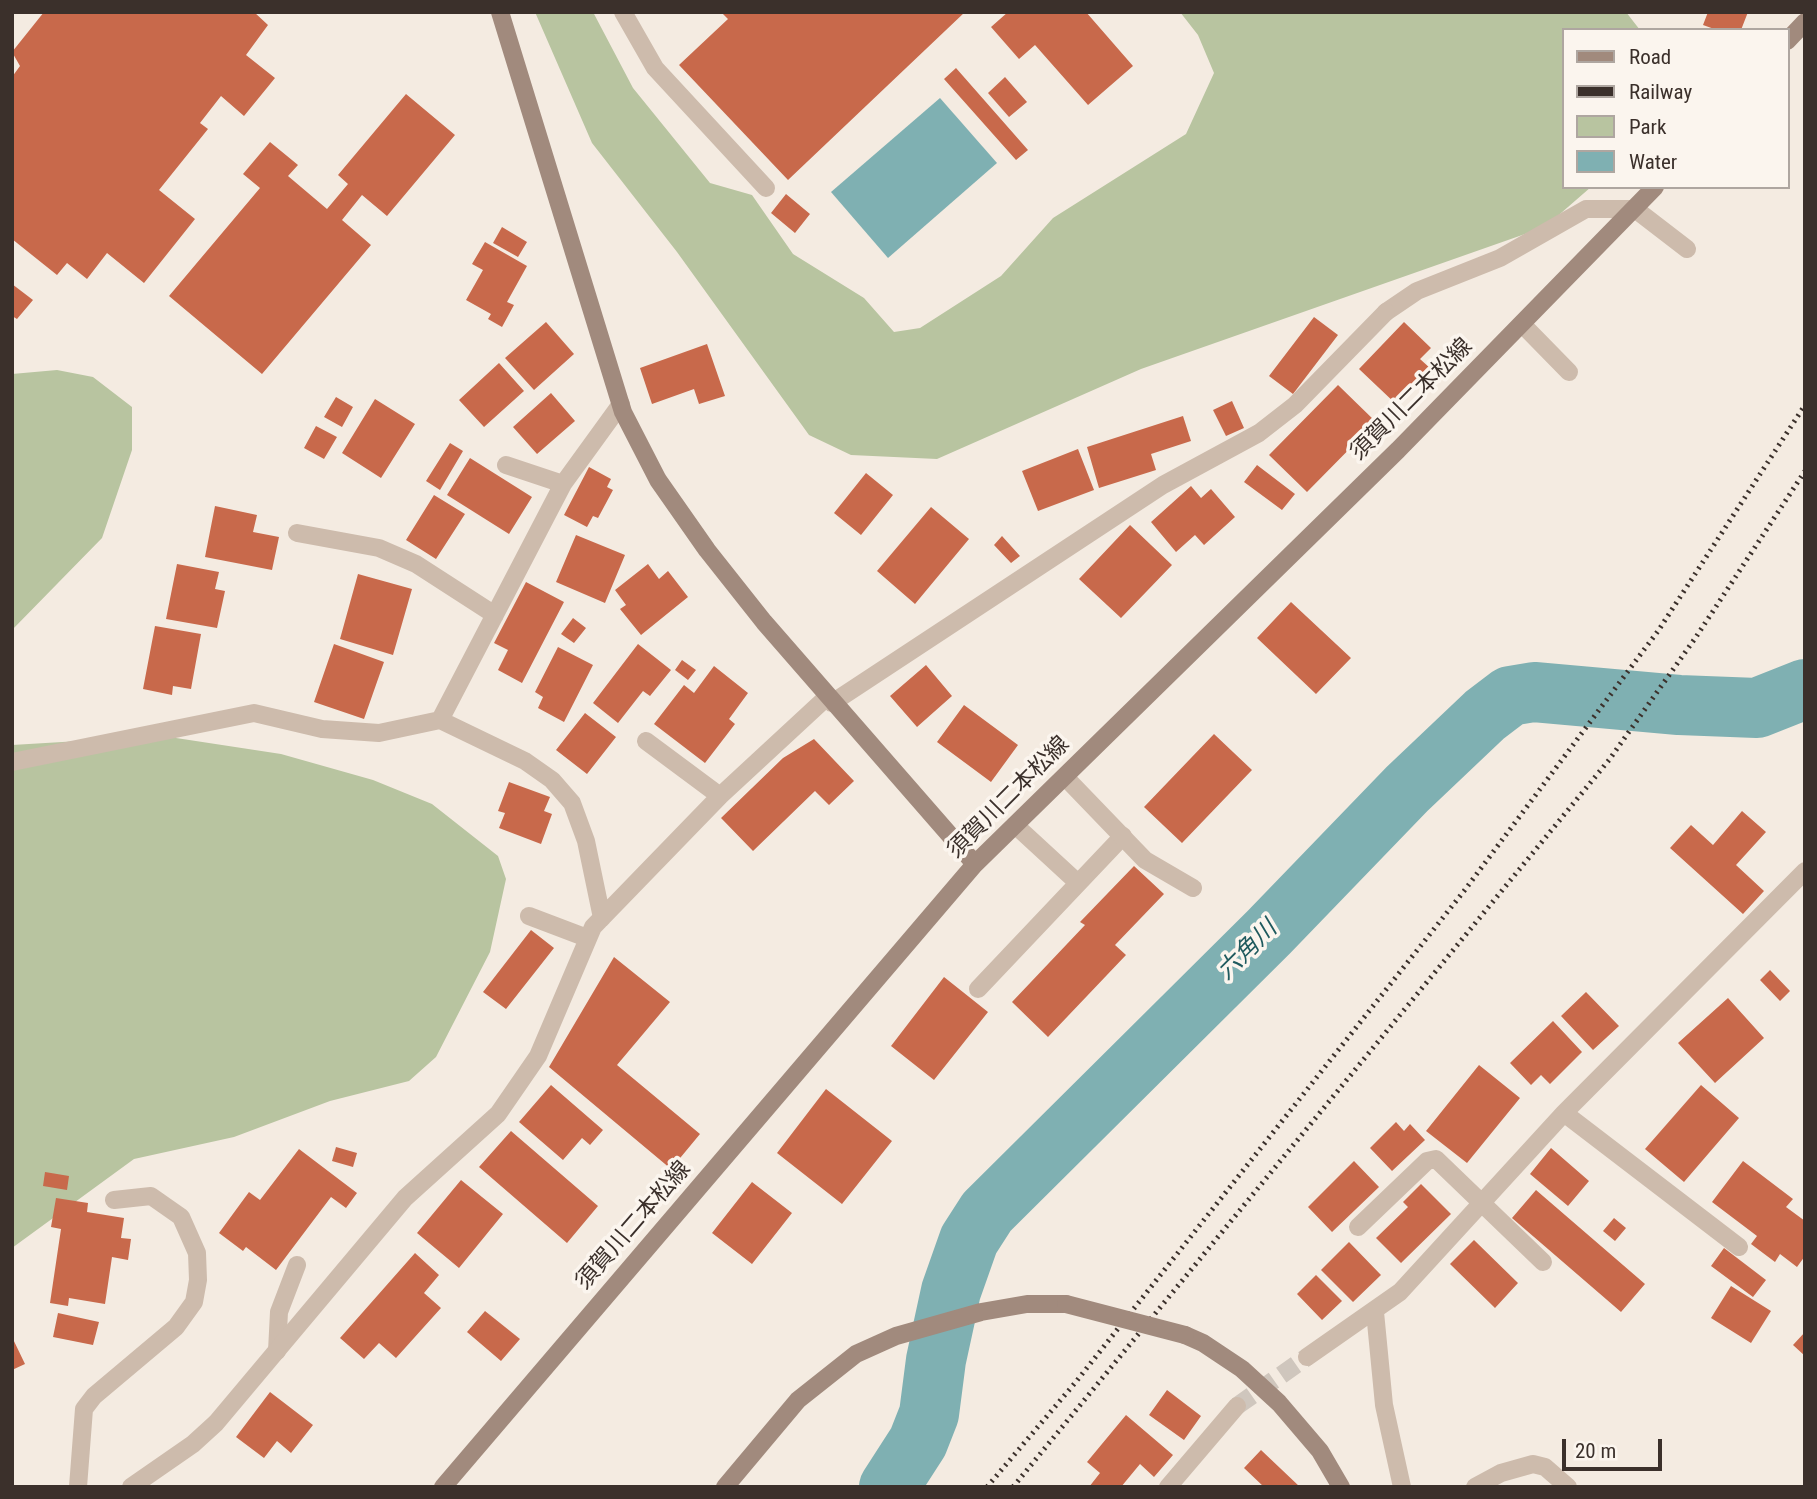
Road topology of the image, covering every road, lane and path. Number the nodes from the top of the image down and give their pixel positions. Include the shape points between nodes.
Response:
1 (500, 12) edge
2 (623, 12) edge
3 (1805, 22) edge
4 (1789, 39) edge
5 (766, 188) dead end
6 (1653, 189) edge
7 (1635, 209) junction
8 (1687, 249) dead end
9 (1522, 324) junction
10 (1569, 372) dead end
11 (621, 404) junction
12 (506, 465) dead end
13 (563, 484) junction
14 (297, 533) dead end
15 (495, 615) junction
16 (829, 700) junction
17 (440, 720) junction
18 (646, 741) dead end
19 (12, 762) edge
20 (1065, 777) junction
21 (720, 796) junction
22 (1015, 825) junction
23 (1122, 836) junction
24 (975, 864) junction
25 (1805, 871) edge
26 (1078, 883) junction
27 (1193, 888) dead end
28 (529, 916) dead end
29 (601, 918) junction
30 (587, 938) junction
31 (978, 989) dead end
32 (1564, 1113) junction
33 (114, 1200) dead end
34 (1484, 1202) junction
35 (1358, 1227) dead end
36 (1739, 1247) dead end
37 (1543, 1262) dead end
38 (298, 1265) dead end
39 (1375, 1312) junction
40 (277, 1351) junction
41 (1307, 1357) tunnel mouth
42 (1237, 1406) tunnel mouth
43 (78, 1487) edge
44 (131, 1487) edge
45 (443, 1487) edge
46 (725, 1487) edge
47 (1168, 1487) edge
48 (1341, 1487) edge
49 (1402, 1487) edge
50 (1475, 1487) edge
51 (1568, 1487) edge

1 - 11 main road
2 - 5 street via 655,68
3 - 4 main road
6 - 7 main road, 須賀川二本松線
7 - 8 street
7 - 9 main road, 須賀川二本松線
7 - 16 street via 1586,209 1500,258 1417,291 1386,313 1296,405 1259,433 1163,485
9 - 10 street
9 - 20 main road, 須賀川二本松線
11 - 13 street
11 - 16 main road via 658,480 680,513
12 - 13 street
13 - 15 street
14 - 15 street via 379,548 416,564
15 - 17 street
16 - 21 street
16 - 24 main road
17 - 19 street via 379,733 322,729 254,713
17 - 29 street via 525,761 552,780 572,803 586,841
18 - 21 street
20 - 22 main road, 須賀川二本松線
20 - 23 street
21 - 29 street
22 - 24 main road, 須賀川二本松線
22 - 26 street
23 - 26 street
23 - 27 street via 1144,860
24 - 45 main road, 須賀川二本松線
25 - 32 street
26 - 31 street
28 - 30 street
29 - 30 street
30 - 40 street via 538,1056 519,1087 488,1124 405,1198
32 - 34 street
32 - 36 street
33 - 43 street via 151,1196 181,1217 197,1253 198,1280 194,1302 176,1327 84,1409
34 - 35 street via 1436,1159 1427,1161
34 - 37 street
34 - 39 street via 1400,1292
38 - 40 street via 279,1312
39 - 41 street
39 - 49 street via 1384,1405
40 - 44 street via 216,1423
42 - 47 street
46 - 48 main road, bridge via 798,1400 856,1354 896,1336 981,1312 1027,1304 1066,1304 1203,1343 1242,1369 1279,1403 1320,1451
50 - 51 street via 1533,1464 1545,1467

